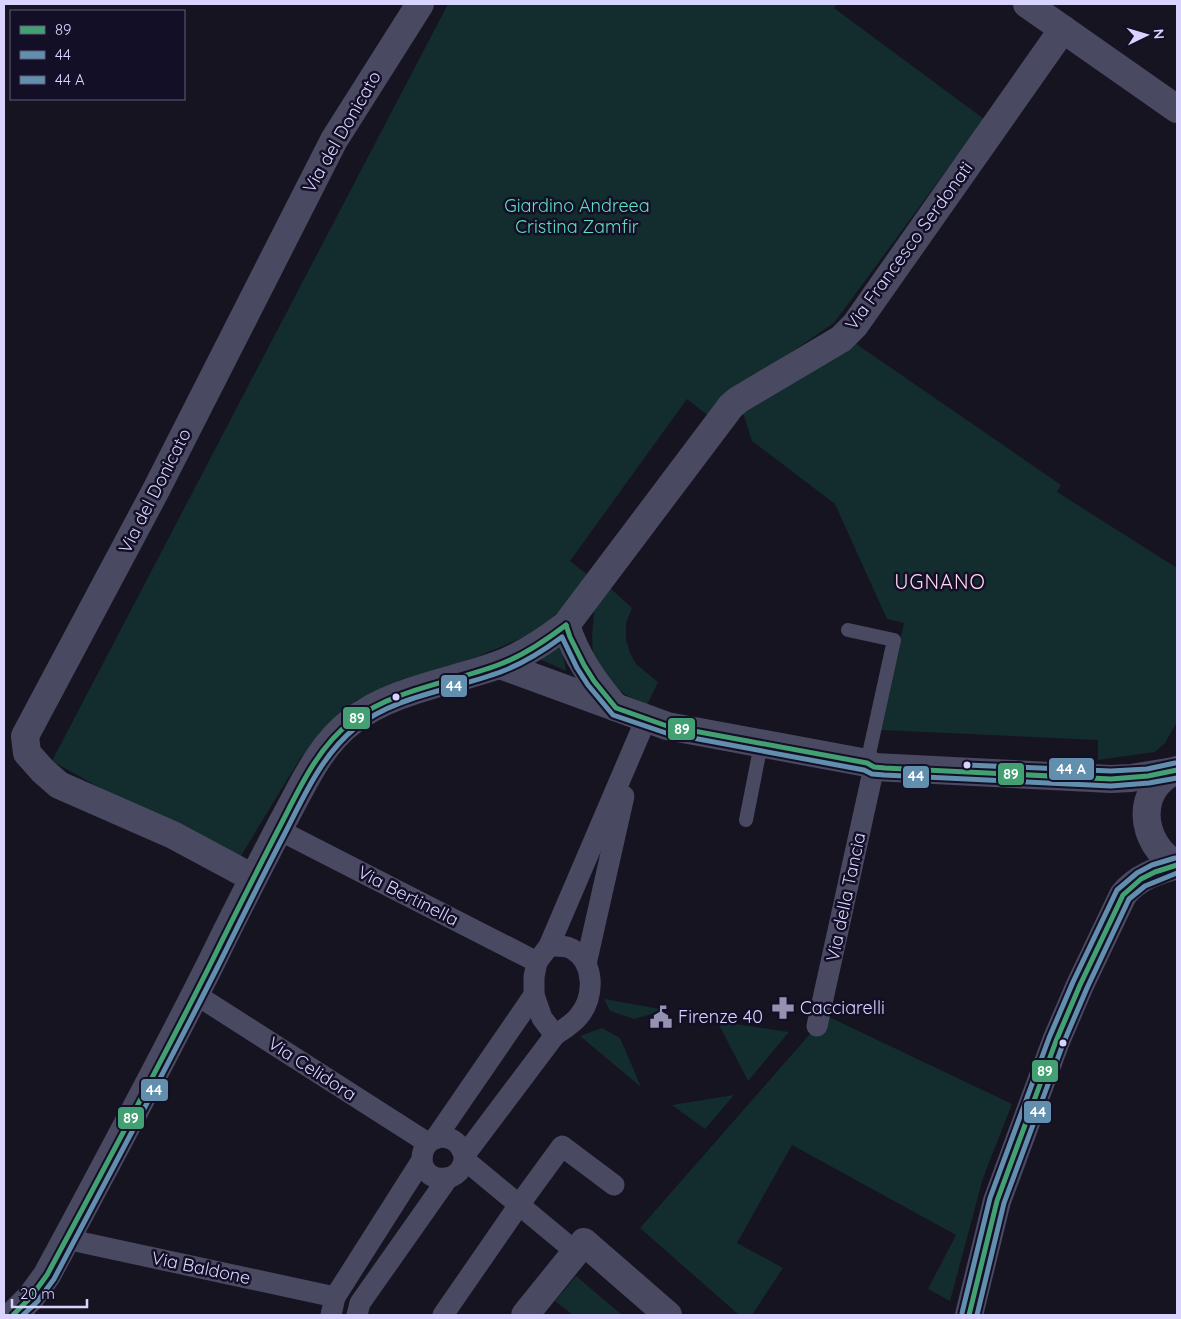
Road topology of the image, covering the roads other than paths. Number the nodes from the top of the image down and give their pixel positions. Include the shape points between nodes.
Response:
1 (420, 4) edge
2 (1027, 4) edge
3 (1063, 29) junction
4 (1177, 109) edge
5 (566, 625) junction
6 (848, 630) dead end
7 (500, 664) junction
8 (616, 708) junction
9 (14, 731) edge
10 (641, 731) junction
11 (761, 744) junction
12 (871, 765) junction
13 (1175, 771) edge
14 (1111, 779) junction
15 (1146, 816) junction
16 (746, 820) dead end
17 (279, 830) junction
18 (1177, 865) edge
19 (253, 878) junction
20 (543, 954) junction
21 (586, 964) junction
22 (195, 994) junction
23 (534, 996) junction
24 (818, 1026) dead end
25 (555, 1035) junction
26 (428, 1147) junction
27 (464, 1158) junction
28 (448, 1178) junction
29 (614, 1185) dead end
30 (519, 1205) junction
31 (66, 1239) junction
32 (576, 1252) junction
33 (333, 1306) edge
34 (13, 1315) edge
35 (357, 1315) edge
36 (443, 1315) edge
37 (525, 1315) edge
38 (668, 1315) edge
39 (969, 1315) edge

1 - 9 street, Via del Donicato via 334,140 156,490
2 - 3 street
3 - 4 street
3 - 5 street, Via Francesco Serdonati via 855,325 841,339 731,406
5 - 7 street, Via Francesco Serdonati via 531,650
5 - 8 street via 584,665
6 - 12 lane via 894,640
7 - 8 street
7 - 17 street, Via Francesco Serdonati via 395,698 353,720 324,748
8 - 10 street
9 - 19 street, Via del Donicato via 27,753 58,785 173,835
10 - 11 street via 667,726
10 - 20 street
10 - 21 street
11 - 12 street
11 - 16 lane
12 - 14 street
12 - 24 street, Via della Tancia
13 - 14 street
13 - 15 street via 1154,790
14 - 15 street via 1134,797
15 - 18 street via 1154,845
17 - 19 street, Via Francesco Serdonati
17 - 20 street, Via Bertinella
18 - 39 street via 1147,876 1123,895 1080,985 1056,1041 998,1201
19 - 22 street, Via Francesco Serdonati
20 - 21 street via 560,946 573,950
20 - 23 street via 534,977
21 - 25 street via 591,979 588,999 581,1014
22 - 26 street, Via Celidora
22 - 31 street, Via Francesco Serdonati
23 - 25 street via 542,1018
23 - 26 street
25 - 27 street
26 - 27 street via 448,1137 462,1149
26 - 28 street via 424,1167 435,1178
26 - 33 street
27 - 28 street via 463,1167
27 - 30 street
28 - 35 street via 360,1303
29 - 30 street via 562,1146
30 - 32 street
30 - 36 street
31 - 33 street, Via Baldone
31 - 34 street, Via Francesco Serdonati via 31,1298
32 - 37 street
32 - 38 street via 584,1242

